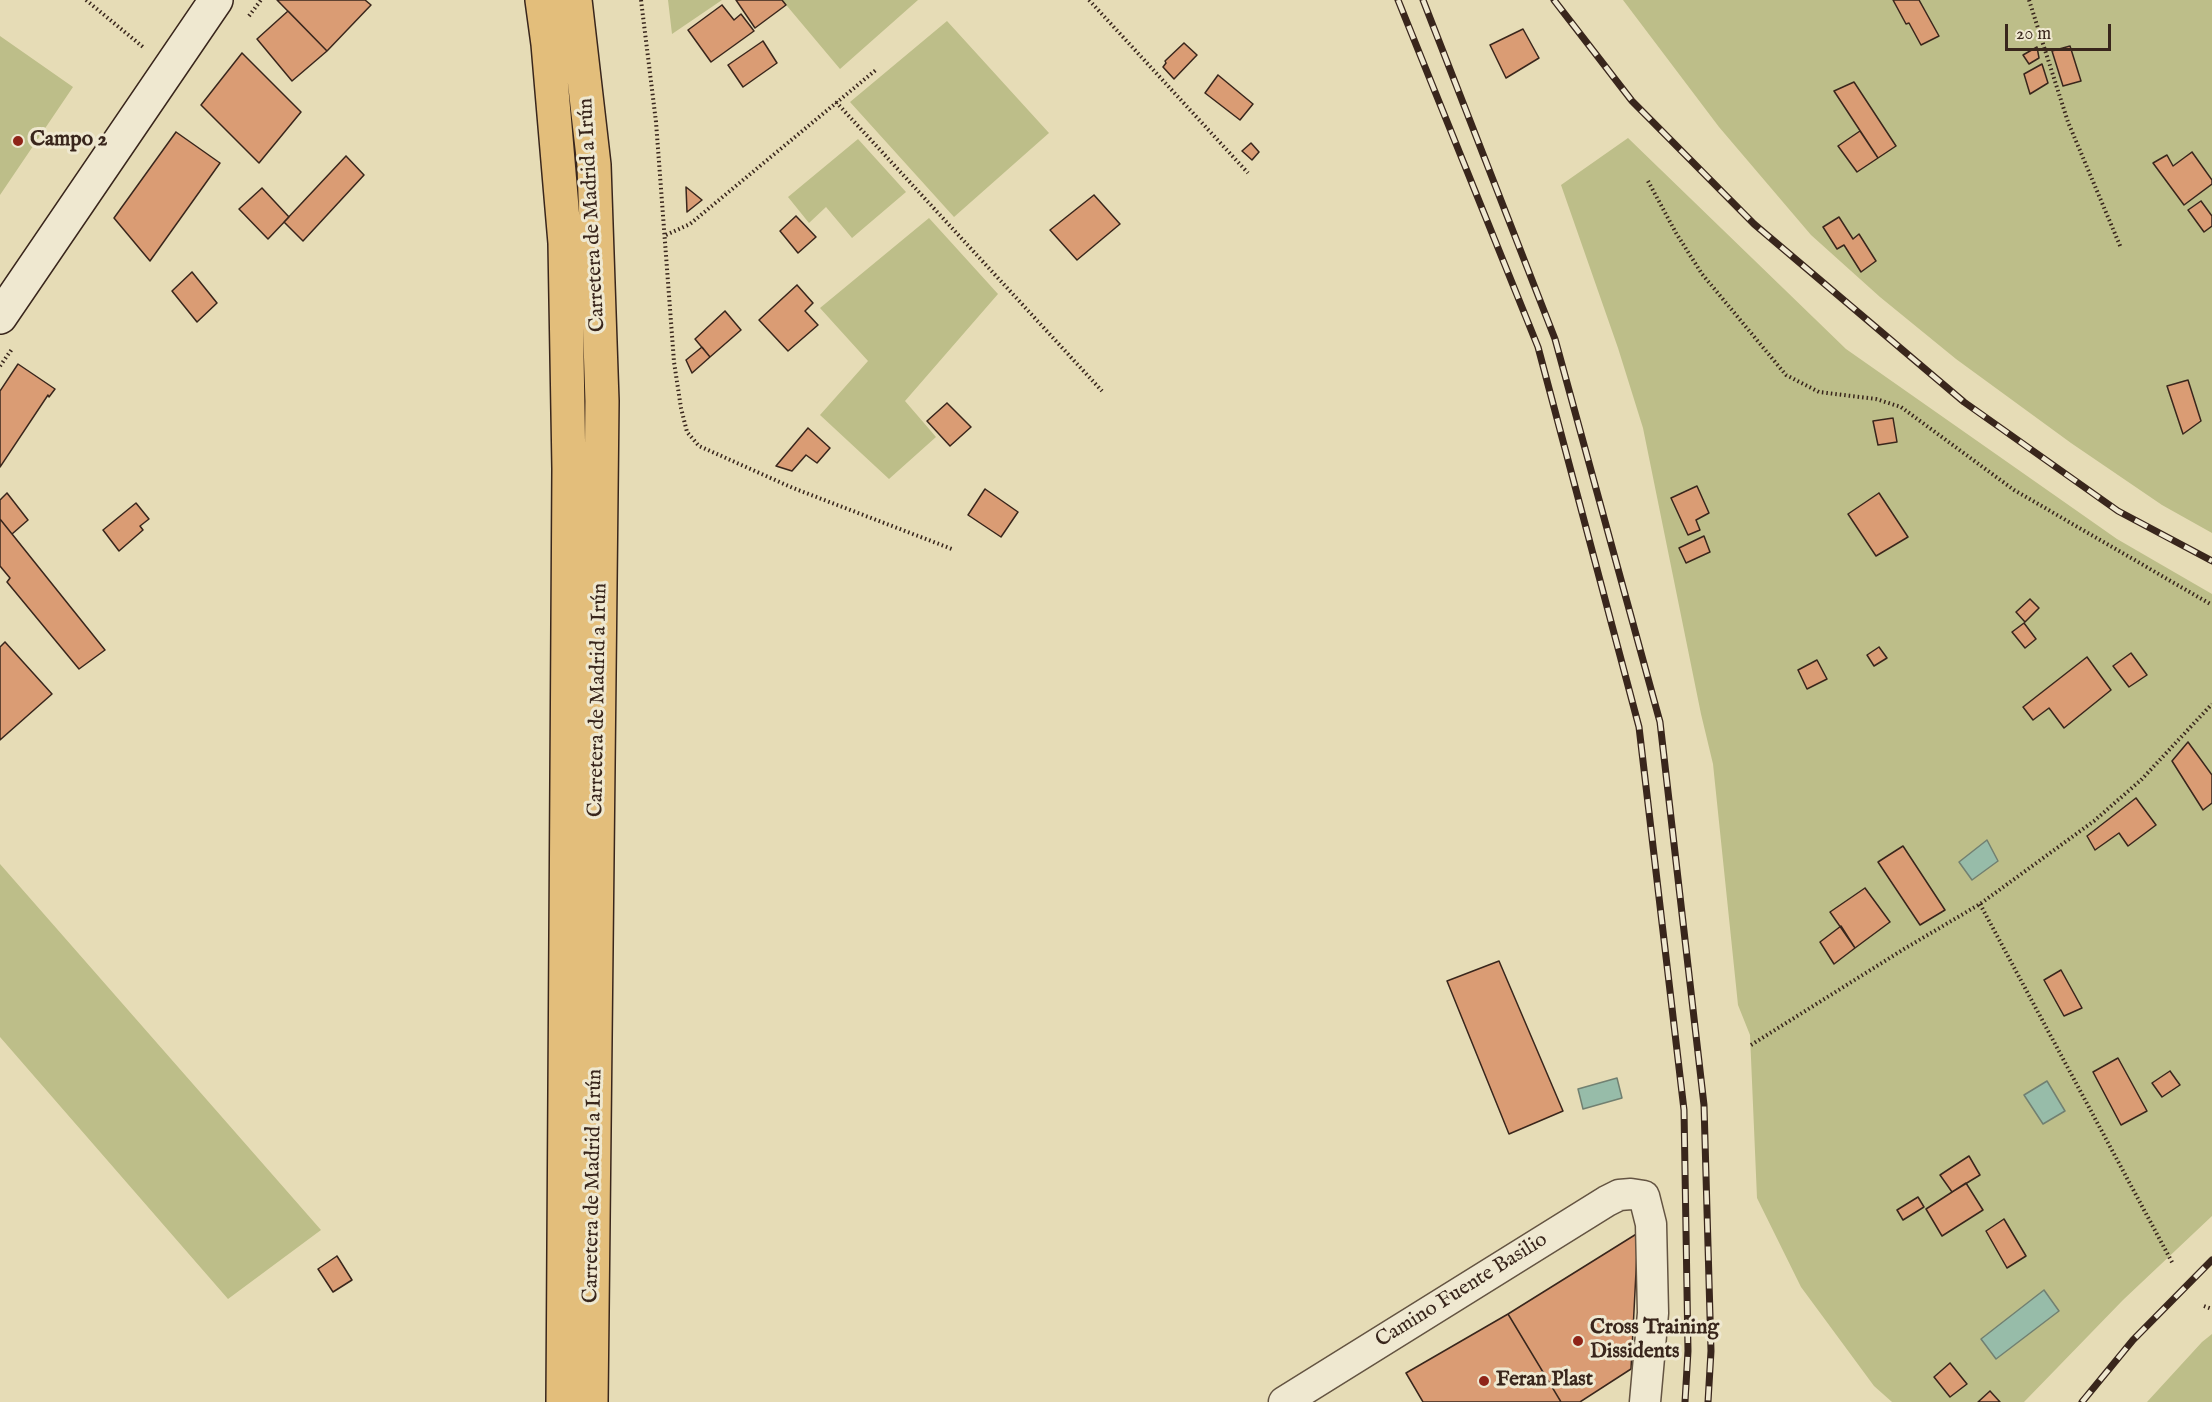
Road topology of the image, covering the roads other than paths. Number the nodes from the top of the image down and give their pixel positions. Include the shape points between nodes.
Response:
1 (216, 0) edge
2 (542, 0) edge
3 (575, 0) edge
4 (0, 317) edge
5 (563, 1402) edge
6 (591, 1402) edge
7 (1284, 1402) edge
8 (1645, 1402) edge

1 - 4 street
2 - 5 highway, Carretera de Madrid a Irún via 566,243
3 - 6 highway, Carretera de Madrid a Irún via 594,165 602,401
7 - 8 street, Camino Fuente Basilio via 1607,1201 1631,1194 1644,1196 1651,1224 1653,1313

